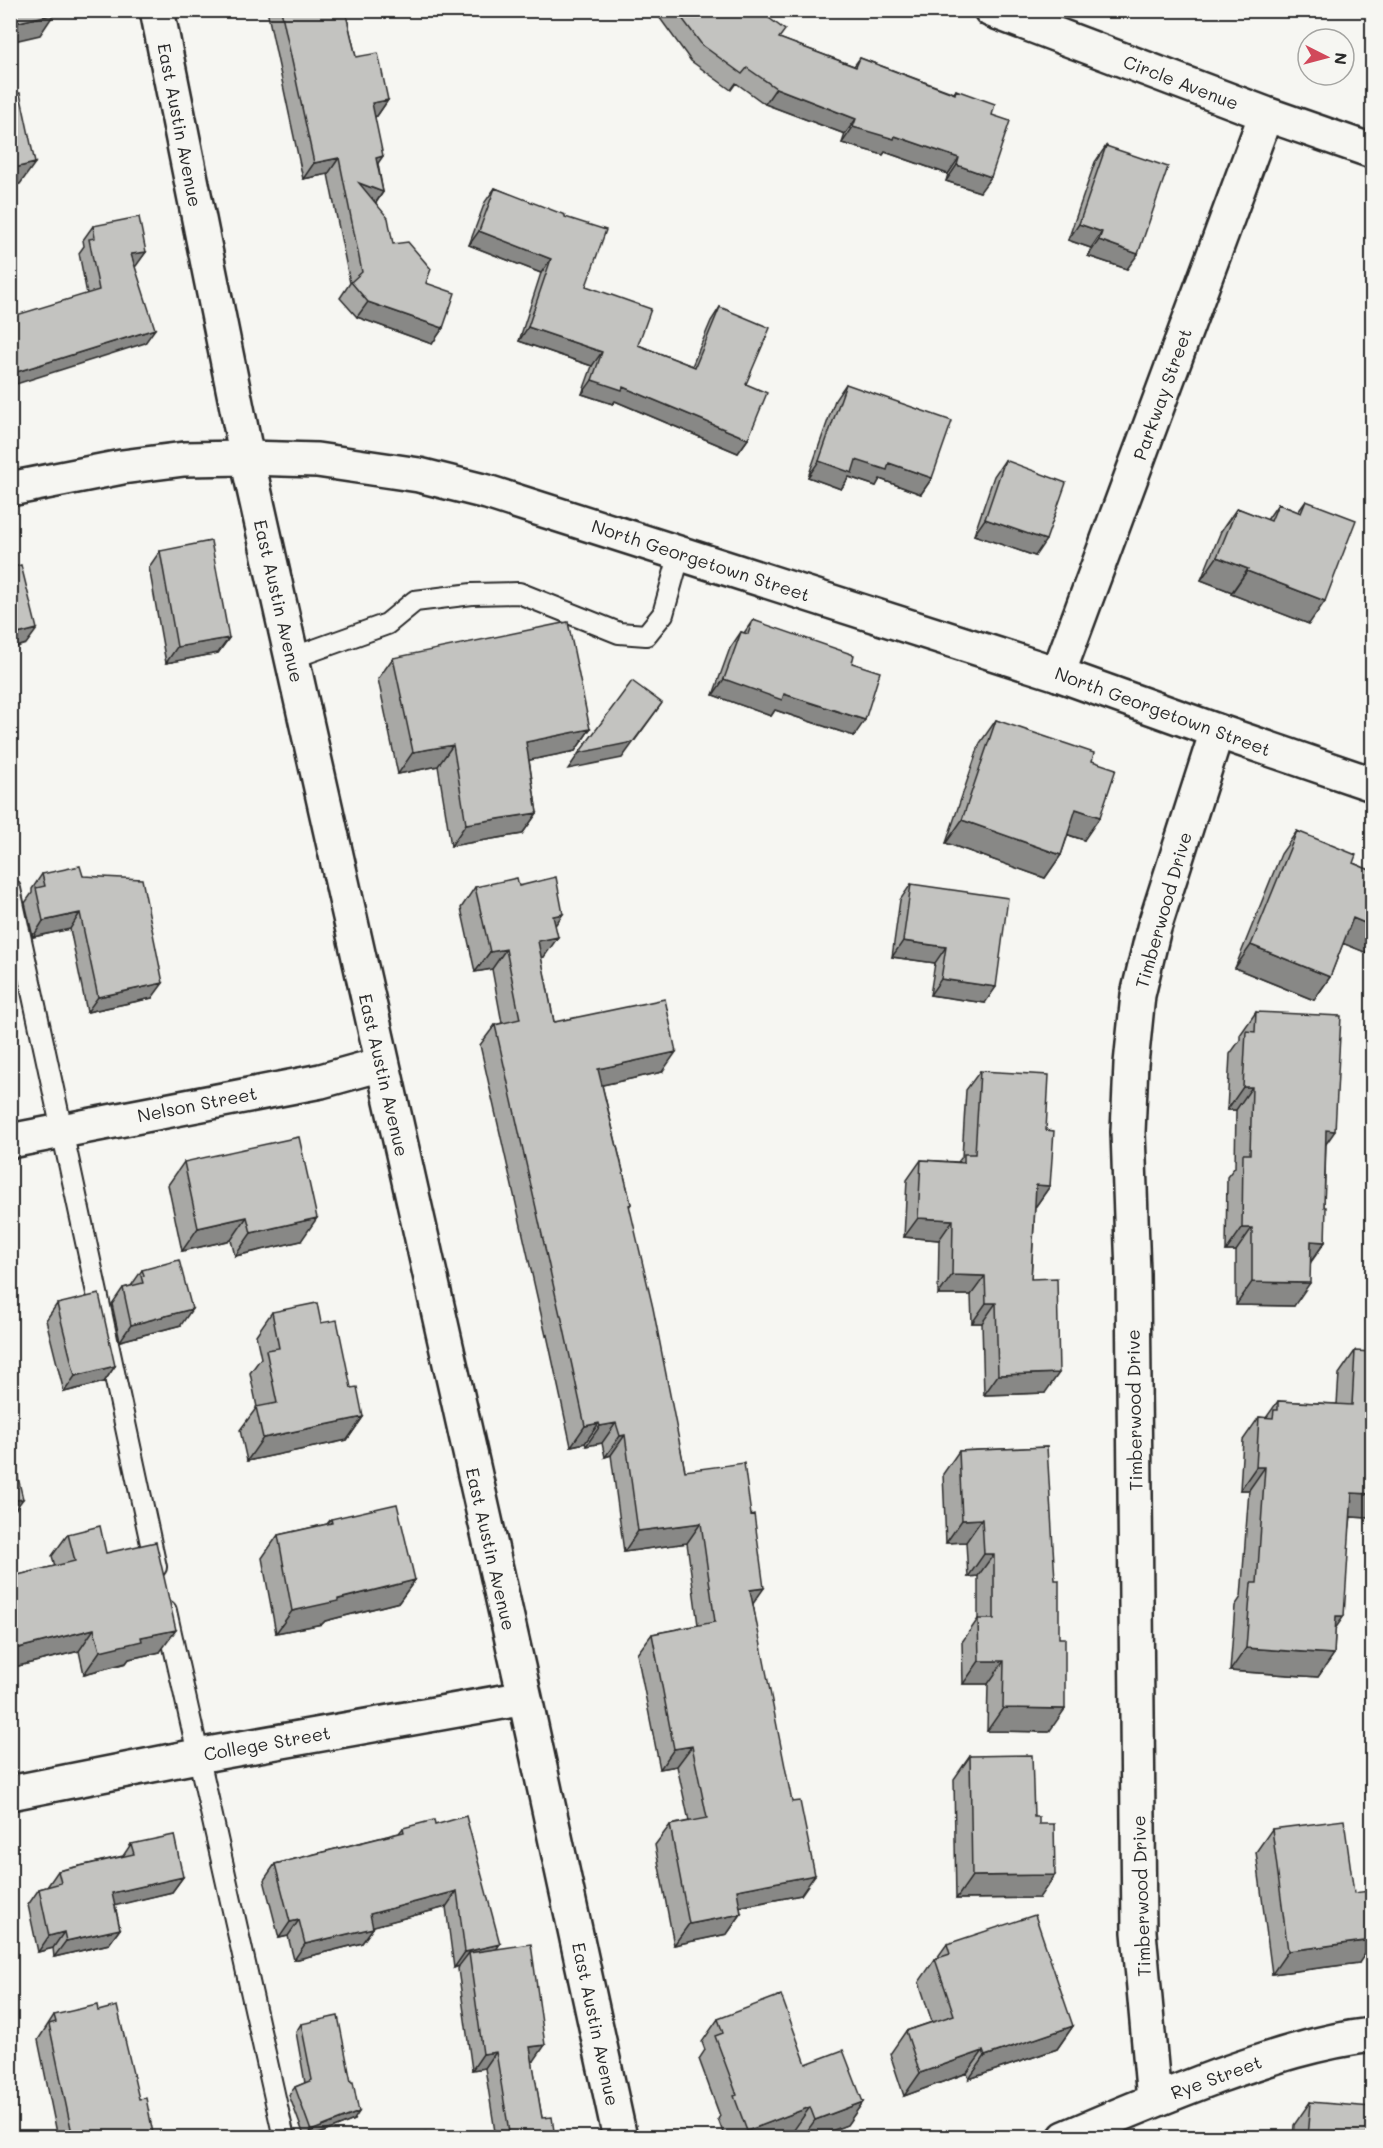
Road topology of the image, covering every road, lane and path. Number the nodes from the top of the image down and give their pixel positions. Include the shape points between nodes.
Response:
1 (157, 10) edge
2 (991, 10) edge
3 (1266, 114) junction
4 (1372, 151) edge
5 (246, 458) junction
6 (10, 489) edge
7 (680, 553) junction
8 (292, 658) junction
9 (1058, 674) junction
10 (1216, 731) junction
11 (1372, 784) edge
12 (10, 889) edge
13 (382, 1064) junction
14 (61, 1130) junction
15 (10, 1141) edge
16 (525, 1698) junction
17 (197, 1756) junction
18 (10, 1793) edge
19 (1372, 2035) edge
20 (1154, 2100) junction
21 (284, 2138) edge
22 (621, 2138) edge
23 (1065, 2138) edge

1 - 5 street, East Austin Avenue
2 - 3 street, Circle Avenue
3 - 4 street, Circle Avenue
3 - 9 street, Parkway Street
5 - 6 street, North Georgetown Street via 184,459 122,467
5 - 7 street, North Georgetown Street via 317,460 419,475 487,492
5 - 8 street, East Austin Avenue
7 - 8 lane via 663,614 646,635 619,633 519,593 472,594 415,601 387,624
7 - 9 street, North Georgetown Street
8 - 13 street, East Austin Avenue
9 - 10 street, North Georgetown Street
10 - 11 street, North Georgetown Street
10 - 20 street, Timberwood Drive via 1154,928 1138,995 1131,1064 1128,1132 1133,1274 1139,1932
12 - 14 lane
13 - 14 street, Nelson Street via 321,1081
13 - 16 street, East Austin Avenue
14 - 15 street, Nelson Street
14 - 17 lane
16 - 17 street, College Street
16 - 22 street, East Austin Avenue
17 - 18 street, College Street
17 - 21 lane
19 - 20 street, Rye Street via 1341,2038 1272,2057
20 - 23 street, Rye Street

